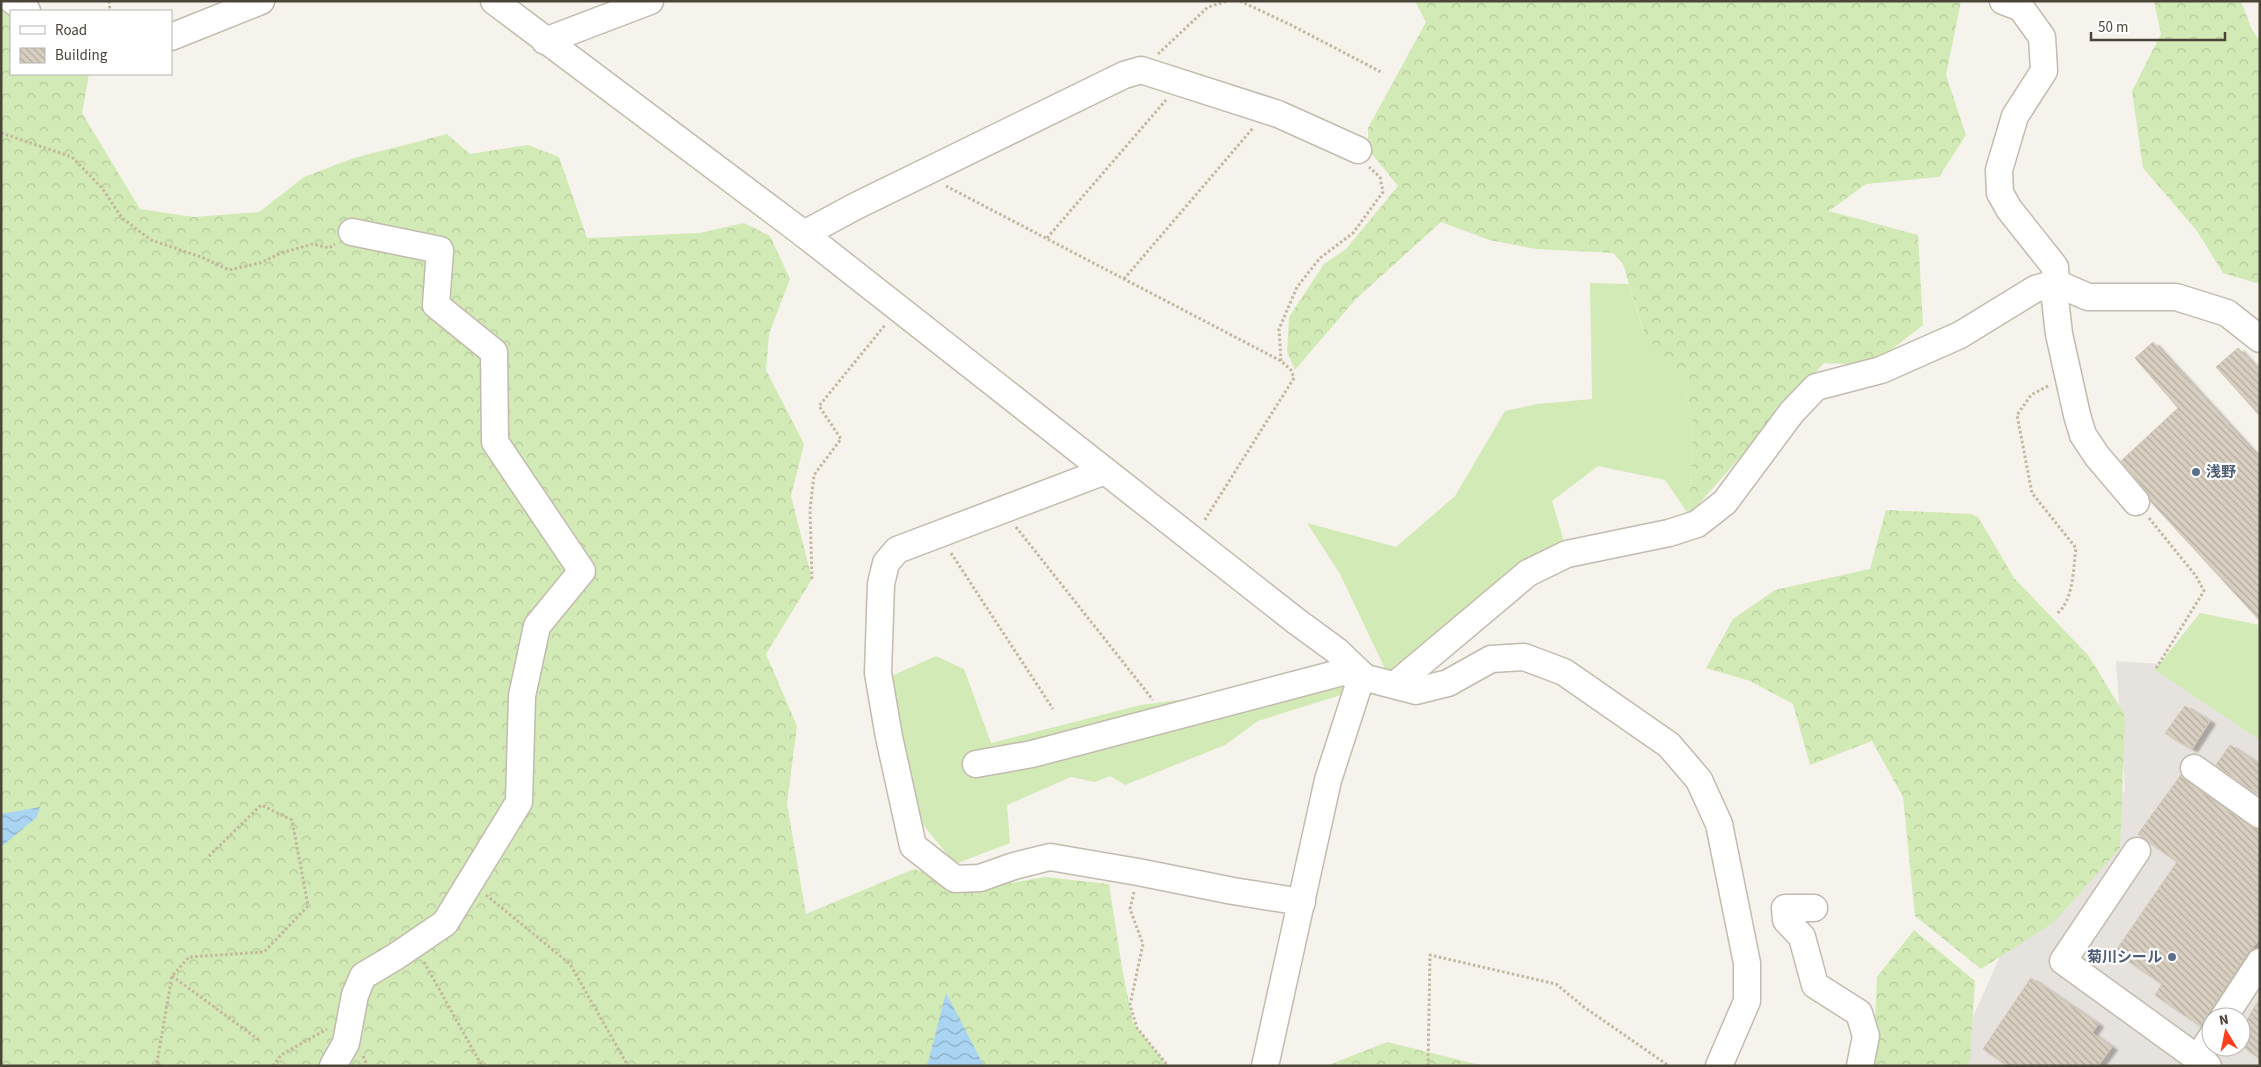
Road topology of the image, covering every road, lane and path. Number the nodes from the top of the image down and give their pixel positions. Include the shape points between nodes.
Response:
1 (13, 1) edge
2 (261, 1) edge
3 (494, 1) edge
4 (650, 1) edge
5 (1227, 1) edge
6 (1240, 1) edge
7 (2003, 1) edge
8 (26, 10) edge
9 (172, 37) edge
10 (545, 41) junction
11 (1141, 70) junction
12 (1383, 73) dead end
13 (1181, 82) junction
14 (1268, 110) junction
15 (1, 133) edge
16 (1358, 150) joint
17 (921, 174) junction
18 (352, 232) joint
19 (804, 234) junction
20 (1047, 238) junction
21 (1124, 279) junction
22 (2056, 283) junction
23 (898, 309) junction
24 (2260, 339) edge
25 (1281, 361) junction
26 (2068, 375) junction
27 (1105, 470) junction
28 (2136, 502) joint
29 (1003, 511) junction
30 (939, 533) junction
31 (1192, 539) junction
32 (812, 579) dead end
33 (2056, 614) dead end
34 (2155, 670) dead end
35 (1362, 675) junction
36 (1396, 684) junction
37 (1054, 709) dead end
38 (1167, 717) junction
39 (976, 764) dead end
40 (2194, 768) dead end
41 (2260, 815) edge
42 (2138, 851) dead end
43 (208, 857) dead end
44 (1138, 872) junction
45 (470, 882) junction
46 (1302, 902) junction
47 (1814, 908) dead end
48 (414, 944) junction
49 (2260, 962) edge
50 (172, 976) junction
51 (2231, 1007) edge
52 (351, 1016) junction
53 (259, 1040) dead end
54 (2201, 1051) edge
55 (157, 1065) edge
56 (161, 1066) edge
57 (273, 1066) edge
58 (333, 1066) edge
59 (482, 1066) edge
60 (628, 1066) edge
61 (1168, 1066) edge
62 (1265, 1066) edge
63 (1428, 1066) edge
64 (1669, 1066) edge
65 (1719, 1066) edge
66 (1860, 1066) edge

1 - 8 street
2 - 9 street
3 - 10 street
4 - 10 street
5 - 11 path via 1208,6
6 - 12 path
7 - 22 street via 2021,8 2042,37 2044,71 2016,116 1999,170 2000,193 2009,210 2055,267
10 - 19 street
11 - 13 street
11 - 17 street via 1124,75
13 - 14 street
13 - 20 path
14 - 16 street
14 - 21 path
15 - 18 path via 72,157 102,188 122,218 151,240 229,270 313,244 329,248
16 - 25 path via 1362,160 1380,177 1382,192 1353,233 1320,258 1298,286 1279,329
17 - 19 street
17 - 20 path
18 - 45 street via 440,250 436,305 494,352 496,442 582,571 537,626 522,696 518,802
19 - 23 street
20 - 21 path
21 - 25 path
22 - 24 street via 2088,297 2176,297 2227,314
22 - 26 street via 2054,298
22 - 36 street via 2035,289 1960,335 1881,370 1816,388 1792,412 1725,502 1697,524 1567,554 1528,573
23 - 27 street
23 - 32 path via 819,406 842,439 814,475 810,510
25 - 31 path via 1294,378
26 - 28 street via 2083,435
26 - 33 path via 2030,396 2017,415 2032,493 2076,548 2068,599 2064,609
27 - 29 street
27 - 31 street
28 - 34 path via 2196,576 2204,591
29 - 30 street
29 - 38 path
30 - 37 path
30 - 44 street via 897,550 886,563 881,584 878,673 914,846 955,878 980,878 1050,857
31 - 35 street via 1337,650
35 - 36 street
35 - 38 street via 1343,672
35 - 46 street via 1328,780
36 - 65 street via 1416,691 1448,683 1491,659 1524,657 1564,672 1599,695 1668,745 1699,780 1719,824 1747,963 1747,1001
38 - 39 street via 1032,754
40 - 41 street
42 - 54 street via 2063,961
43 - 50 path via 261,805 292,820 308,906 264,952 189,957
44 - 46 street
44 - 61 path via 1130,909 1143,944 1130,1005 1137,1028
45 - 48 street via 445,923
45 - 60 path via 570,964
46 - 62 street
47 - 66 street via 1785,908 1786,920 1802,937 1815,985 1859,1013 1866,1036
48 - 52 street via 362,976
48 - 59 path
49 - 51 street
50 - 53 path
50 - 55 path
52 - 57 path via 281,1055
52 - 58 street via 346,1043
55 - 56 path
63 - 64 path via 1430,955 1556,984

